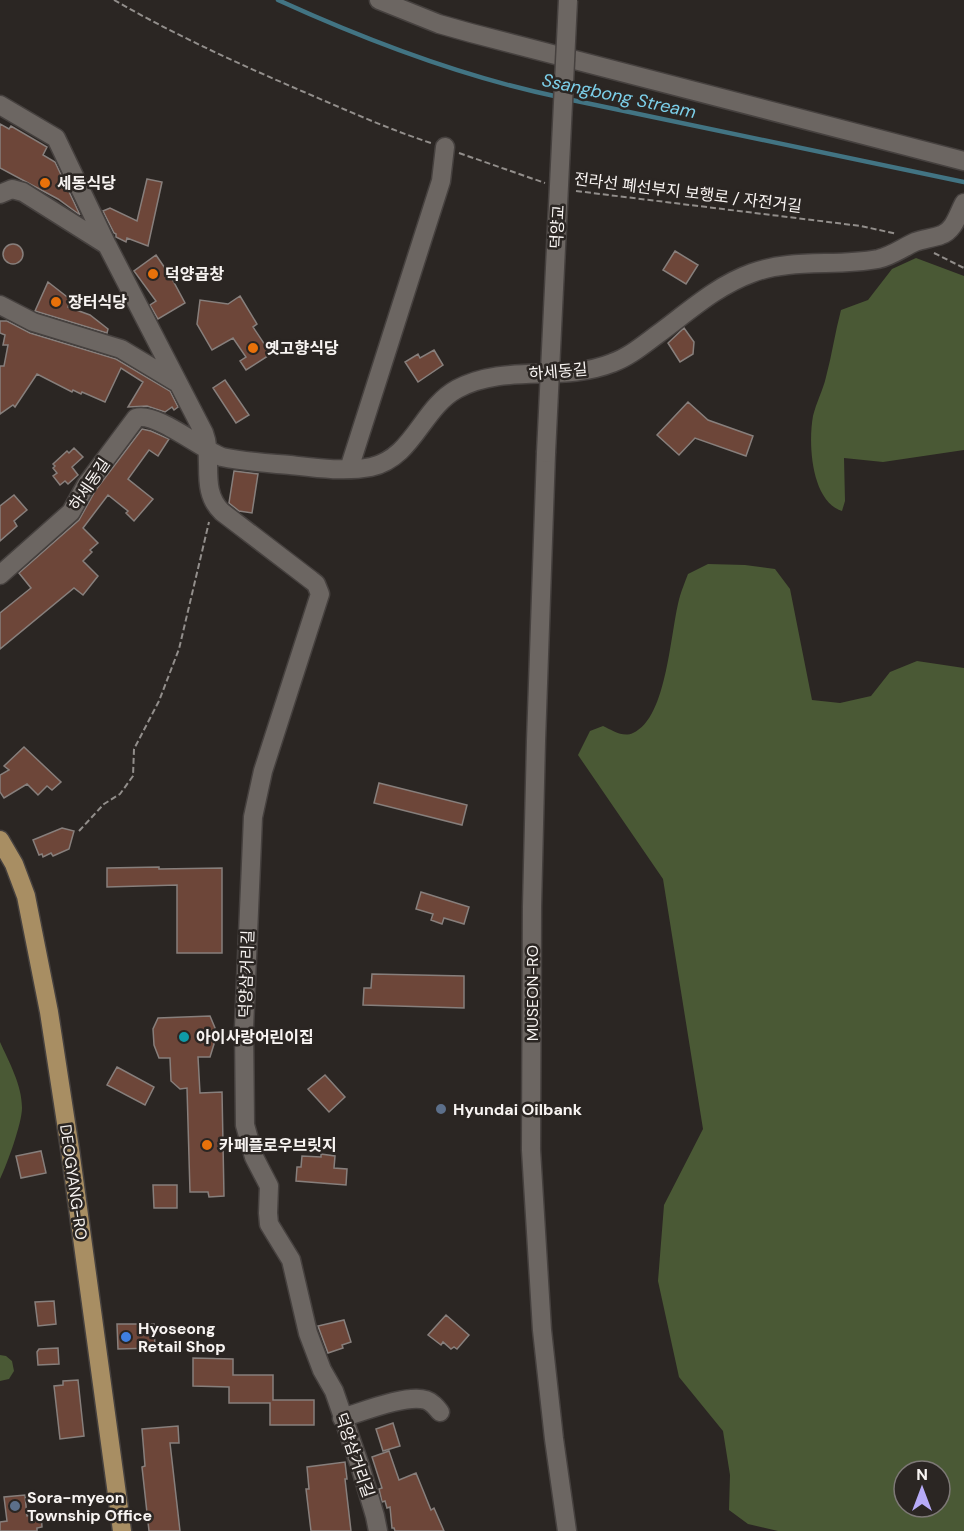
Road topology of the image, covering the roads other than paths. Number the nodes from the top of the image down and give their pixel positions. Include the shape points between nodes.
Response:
1 (379, 0) edge
2 (568, 0) edge
3 (0, 105) edge
4 (445, 147) road end
5 (964, 161) edge
6 (4, 188) edge
7 (964, 203) edge
8 (107, 245) junction
9 (0, 305) edge
10 (177, 382) junction
11 (209, 452) junction
12 (546, 453) joint
13 (349, 469) junction
14 (0, 575) edge
15 (0, 840) edge
16 (440, 1412) dead end
17 (341, 1414) junction
18 (567, 1530) edge
19 (122, 1531) edge
20 (378, 1531) edge

1 - 5 street via 471,33
2 - 12 street, 덕양교, bridge
3 - 8 street via 56,138
4 - 13 street via 441,181
6 - 8 street via 23,192
7 - 13 street, 하세동길 via 949,231 888,256 782,266 752,273 720,288 636,351 611,364 563,374 508,375 468,384 437,405 416,435 395,454 374,466
8 - 10 street
9 - 10 street via 33,322 121,349
10 - 11 street via 204,433
11 - 13 street, 하세동길 via 239,461
11 - 14 street, 하세동길 via 157,419 136,418 86,485 71,512
11 - 17 street, 덕양삼거리길 via 208,481 222,512 316,584 320,594 262,771 253,817 244,1028 245,1125 254,1157 269,1186 269,1224 291,1260 308,1333
12 - 18 street, MUSEON-RO via 532,883 531,1150 542,1330
15 - 19 main road, DEOGYANG-RO via 26,896 49,1012
16 - 17 street via 433,1404 419,1399
17 - 20 street, 덕양삼거리길

